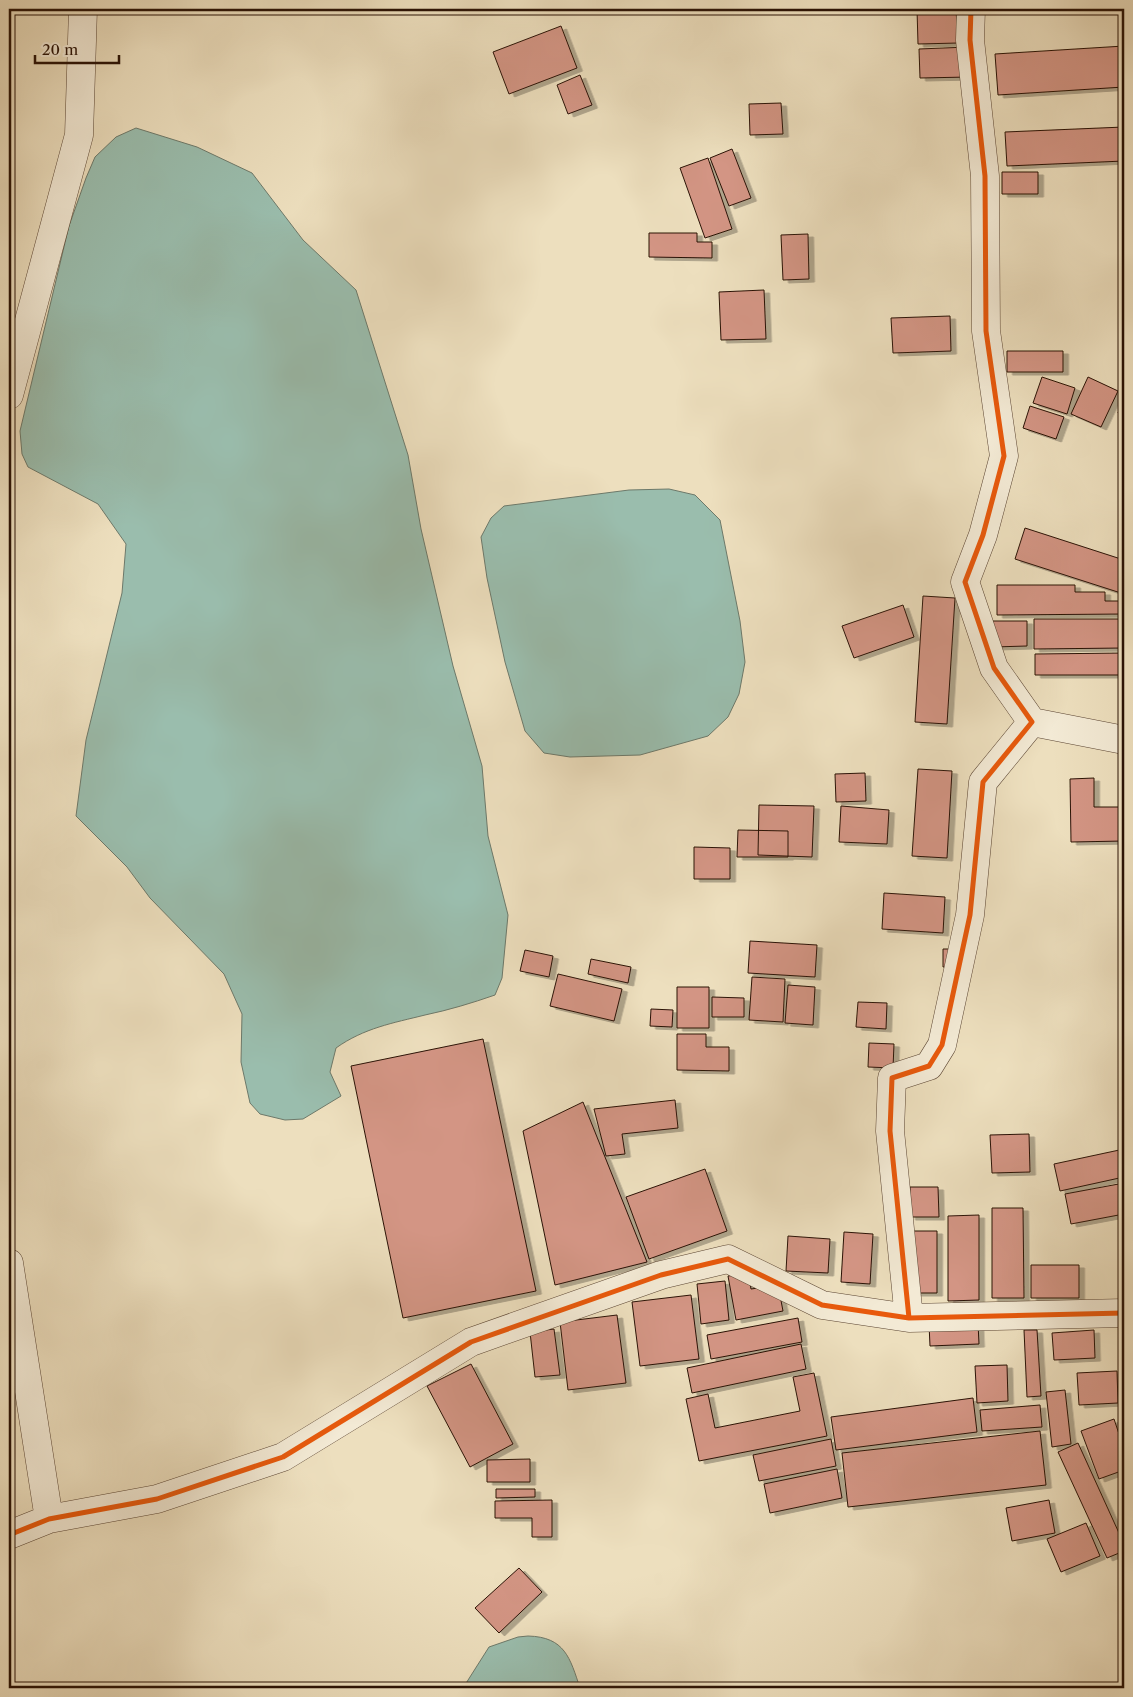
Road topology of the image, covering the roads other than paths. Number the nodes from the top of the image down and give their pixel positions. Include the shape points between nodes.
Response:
1 (83, 9) edge
2 (971, 9) edge
3 (9, 395) edge
4 (1032, 722) junction
5 (1124, 740) edge
6 (9, 1263) edge
7 (1124, 1313) edge
8 (909, 1318) junction
9 (49, 1519) junction
10 (9, 1535) edge

1 - 3 street via 78,135
2 - 4 street via 970,40 985,176 986,330 1004,456 983,535 965,582 994,668
4 - 5 street
4 - 8 street via 983,782 970,915 942,1045 929,1066 892,1078 890,1131
6 - 9 street
7 - 8 street
8 - 9 street via 822,1305 728,1259 689,1268 471,1342 283,1457 157,1499
9 - 10 street

